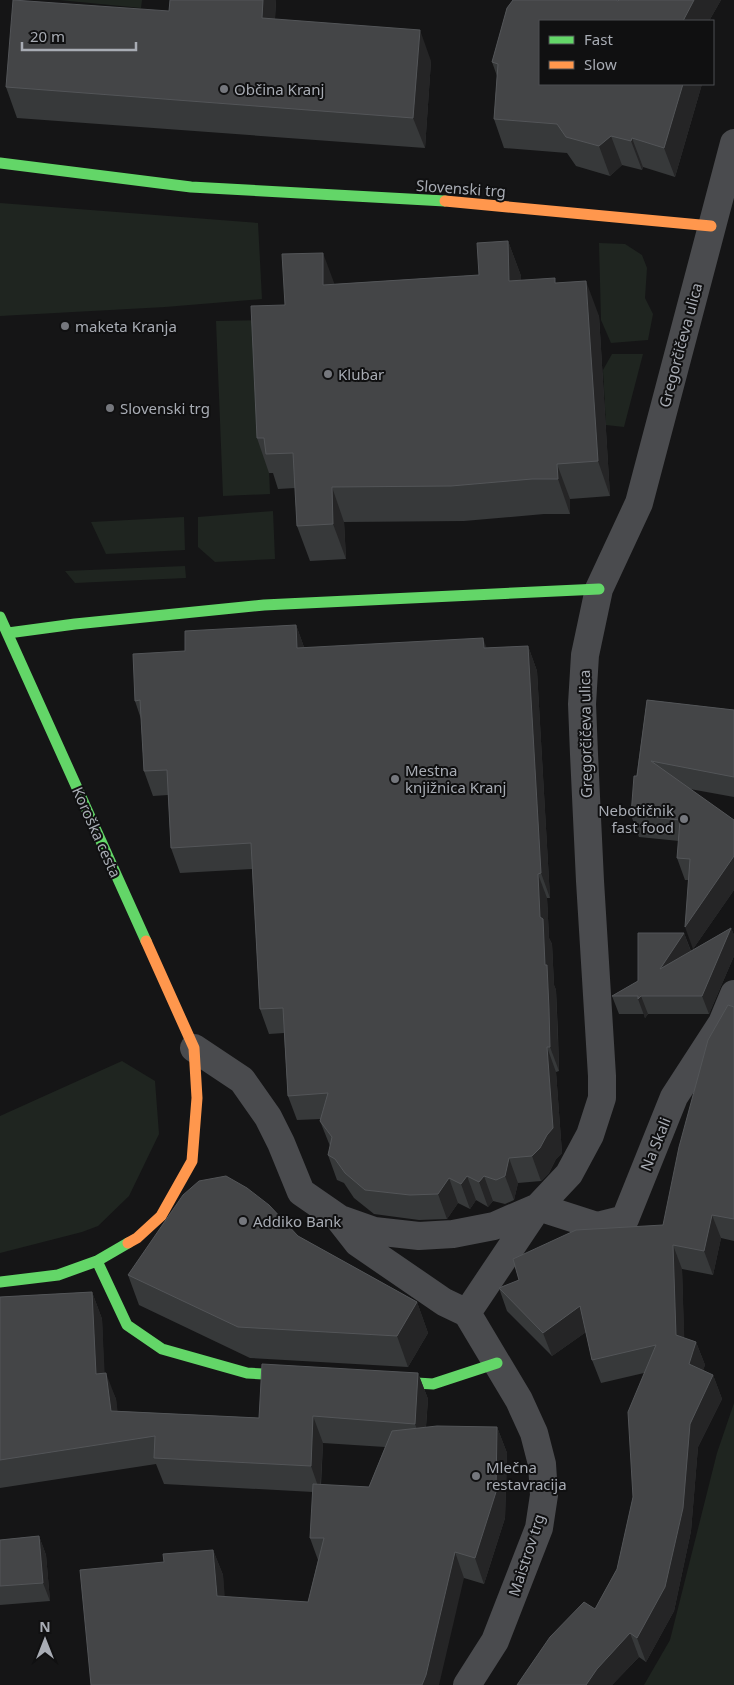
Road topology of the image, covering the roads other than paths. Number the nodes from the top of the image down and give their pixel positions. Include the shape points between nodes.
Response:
1 (734, 144) edge
2 (0, 163) edge
3 (711, 226) junction
4 (599, 589) junction
5 (0, 617) edge
6 (8, 633) junction
7 (734, 994) edge
8 (194, 1048) junction
9 (538, 1207) junction
10 (340, 1219) junction
11 (97, 1261) junction
12 (0, 1282) edge
13 (467, 1313) junction
14 (497, 1363) junction
15 (315, 1377) edge
16 (374, 1381) edge
17 (467, 1685) edge

1 - 3 street, Gregorčičeva ulica
2 - 3 street, Slovenski trg via 191,187 474,203
3 - 4 street, Gregorčičeva ulica via 639,503
4 - 6 street via 264,605
4 - 9 street, Gregorčičeva ulica via 585,655 582,704 602,1098 590,1135 569,1174
5 - 6 street, Koroška cesta
6 - 8 street, Koroška cesta
7 - 9 street, Na Skali via 722,1023 674,1097 625,1219 597,1226
8 - 10 street via 242,1080 268,1117 301,1192
8 - 11 street, Koroška cesta via 197,1098 192,1161 161,1216 138,1238
9 - 10 street via 494,1226 453,1234 420,1236 374,1231
9 - 13 street
10 - 13 street via 358,1243 444,1302
11 - 12 street, Koroška cesta via 58,1275
11 - 15 street via 126,1325 162,1350 247,1373
13 - 14 street, Maistrov trg
14 - 16 street via 433,1384
14 - 17 street, Maistrov trg via 534,1432 542,1464 544,1496 539,1528 495,1641

